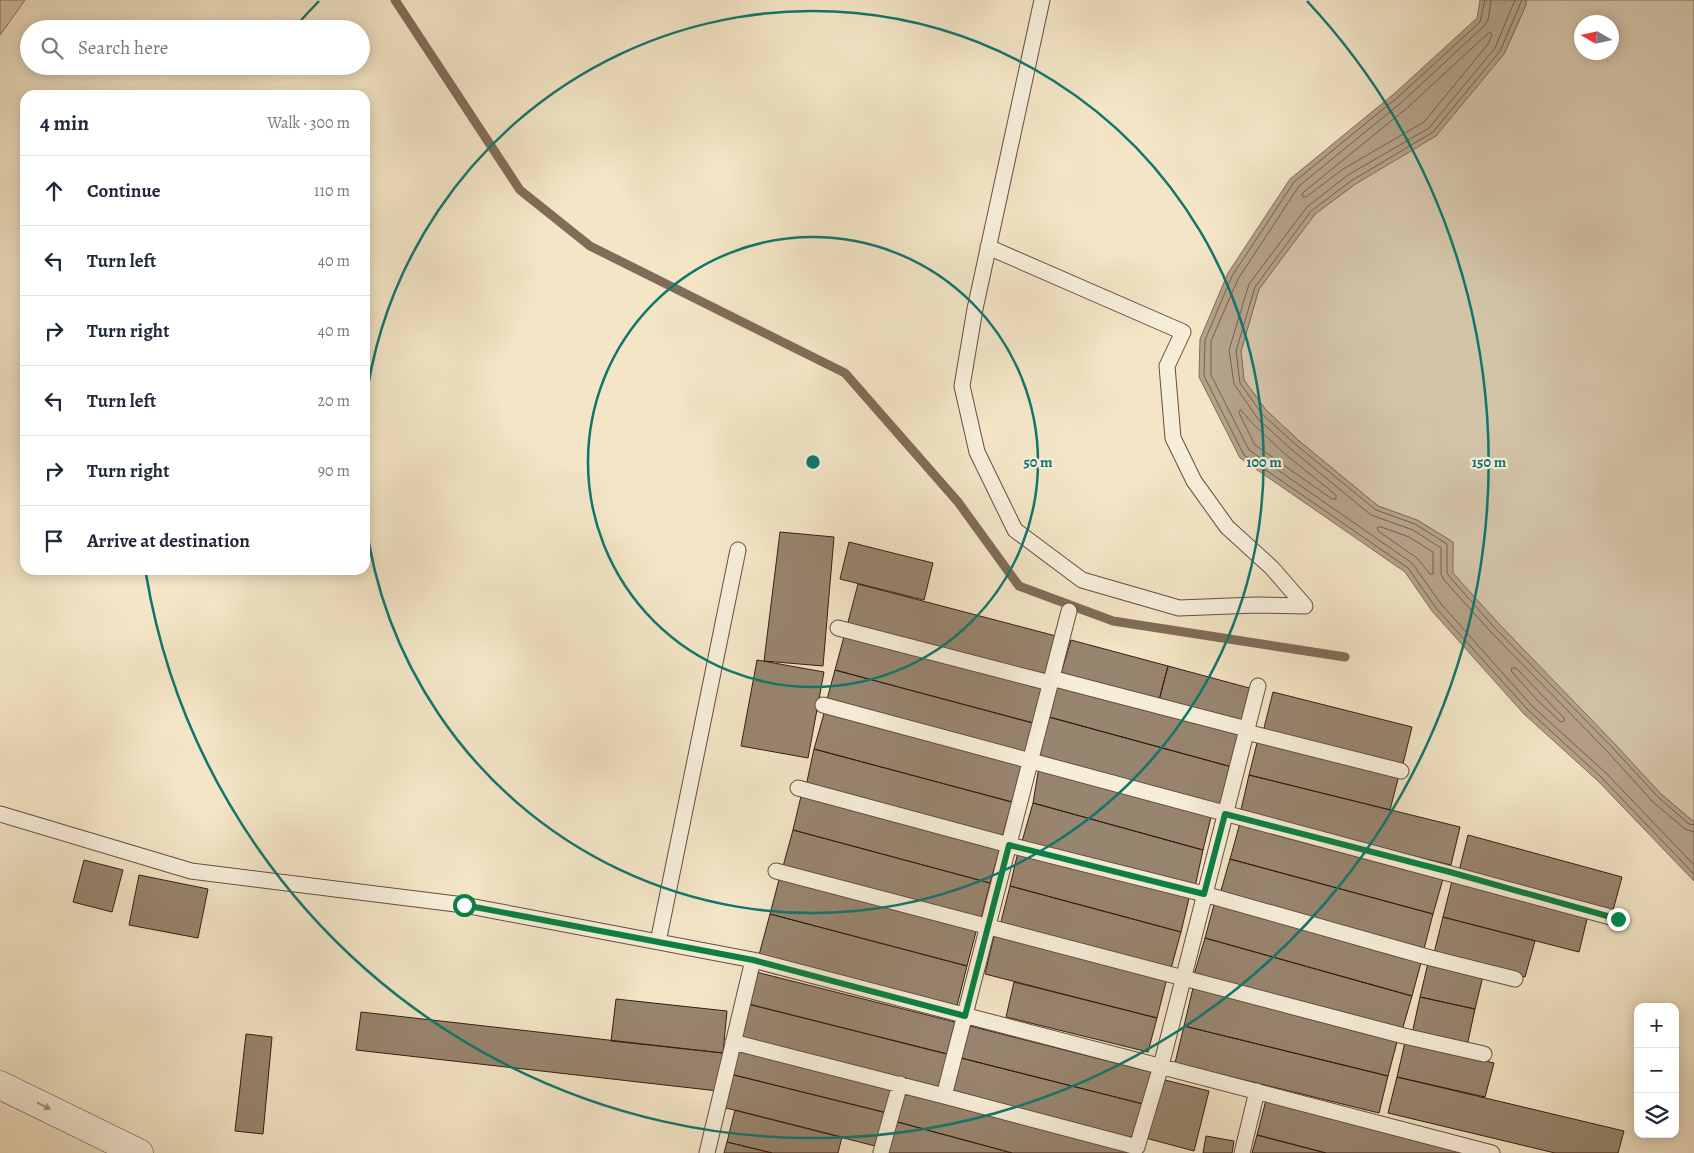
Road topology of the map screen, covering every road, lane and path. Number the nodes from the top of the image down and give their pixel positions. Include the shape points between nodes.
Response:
1 (1042, 0) edge
2 (988, 247) junction
3 (738, 550) dead end
4 (1069, 611) dead end
5 (838, 628) dead end
6 (1051, 681) junction
7 (1258, 686) dead end
8 (823, 705) dead end
9 (1246, 731) junction
10 (1030, 761) junction
11 (1401, 771) dead end
12 (798, 788) dead end
13 (0, 814) edge
14 (1225, 814) junction
15 (1009, 845) junction
16 (776, 871) dead end
17 (1204, 894) junction
18 (1618, 919) dead end
19 (987, 928) junction
20 (658, 942) junction
21 (753, 960) junction
22 (1183, 978) junction
23 (1515, 979) dead end
24 (965, 1016) junction
25 (733, 1042) junction
26 (1484, 1054) dead end
27 (1161, 1066) junction
28 (900, 1084) junction
29 (0, 1085) edge
30 (1257, 1091) junction
31 (944, 1096) junction
32 (882, 1152) dead end
33 (139, 1153) edge
34 (707, 1153) edge
35 (1242, 1153) edge
36 (1492, 1153) edge

1 - 2 lane
2 - 2 lane via 962,386 977,452 1015,530 1082,580 1179,608 1305,606 1272,568 1227,527 1194,481 1173,438 1168,366 1183,332
3 - 20 lane
4 - 6 lane
5 - 6 lane
6 - 9 lane
6 - 10 lane
7 - 9 lane
8 - 10 lane
9 - 11 lane
9 - 14 lane
10 - 14 lane
10 - 15 lane
12 - 15 lane
13 - 20 lane via 191,871 464,905
14 - 17 lane
14 - 18 lane
15 - 17 lane
15 - 19 lane
16 - 19 lane
17 - 22 lane
17 - 23 lane
19 - 22 lane
19 - 24 lane
20 - 21 lane
21 - 24 lane
21 - 25 lane
22 - 26 lane
22 - 27 lane
24 - 27 lane
24 - 31 lane
25 - 28 lane
25 - 34 lane
27 - 30 lane
27 - 31 lane via 1137,1147
28 - 31 lane
28 - 32 lane
29 -> 33 street
30 - 35 lane
30 - 36 lane

